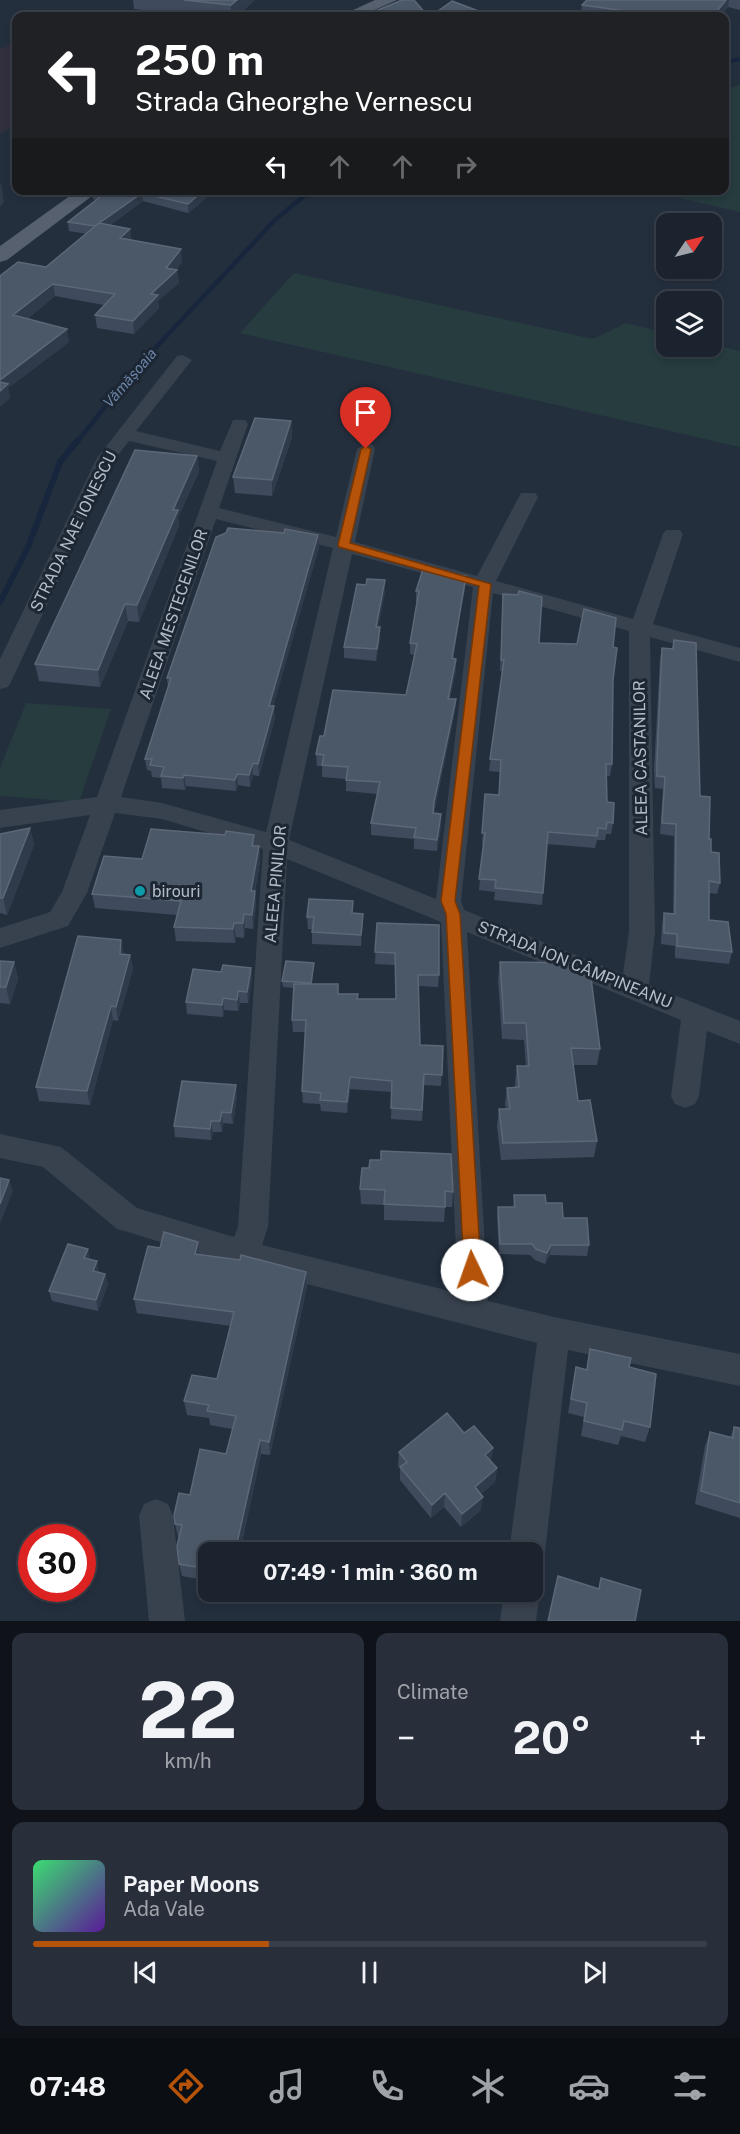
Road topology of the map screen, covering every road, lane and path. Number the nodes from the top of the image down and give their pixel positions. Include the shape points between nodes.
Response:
1 (389, 0) edge
2 (406, 0) edge
3 (358, 12) edge
4 (375, 12) edge
5 (68, 195) edge
6 (84, 195) edge
7 (0, 243) edge
8 (0, 256) edge
9 (183, 360) dead end
10 (239, 424) dead end
11 (124, 434) junction
12 (366, 449) dead end
13 (227, 458) junction
14 (528, 497) dead end
15 (209, 511) junction
16 (673, 534) dead end
17 (344, 545) junction
18 (485, 584) junction
19 (640, 628) junction
20 (740, 655) edge
21 (0, 682) edge
22 (106, 804) junction
23 (0, 819) edge
24 (276, 844) junction
25 (453, 914) junction
26 (0, 938) edge
27 (635, 988) junction
28 (695, 1013) junction
29 (740, 1033) edge
30 (685, 1096) dead end
31 (0, 1146) edge
32 (244, 1254) junction
33 (471, 1310) junction
34 (554, 1332) junction
35 (740, 1370) edge
36 (156, 1516) dead end
37 (528, 1542) edge
38 (521, 1602) edge
39 (167, 1621) edge
40 (518, 1621) edge

1 - 3 main road
2 - 4 main road
5 - 7 main road
6 - 8 main road
9 - 11 street, STRADA NAE IONESCU
10 - 13 street, ALEEA MESTECENILOR
11 - 13 street
11 - 21 street, STRADA NAE IONESCU via 106,458
12 - 17 street, ALEEA PINILOR
13 - 15 street, ALEEA MESTECENILOR
14 - 18 street
15 - 17 street
15 - 22 street, ALEEA MESTECENILOR
16 - 19 street, ALEEA CASTANILOR
17 - 18 street
17 - 24 street, ALEEA PINILOR
18 - 19 street
18 - 25 street via 448,901
19 - 20 street
19 - 27 street, ALEEA CASTANILOR via 642,932
22 - 23 street, STRADA ION CÂMPINEANU
22 - 24 street, STRADA ION CÂMPINEANU via 162,811
22 - 26 street via 74,893 59,919
24 - 25 street, STRADA ION CÂMPINEANU
24 - 32 street, ALEEA PINILOR via 253,1227
25 - 27 street, STRADA ION CÂMPINEANU
25 - 33 street via 474,1293
27 - 28 street, STRADA ION CÂMPINEANU
28 - 29 street, STRADA ION CÂMPINEANU
28 - 30 street
31 - 32 street via 51,1156 128,1219
32 - 33 street
33 - 34 street
34 - 35 street
34 - 37 street
36 - 39 street
38 - 40 street

